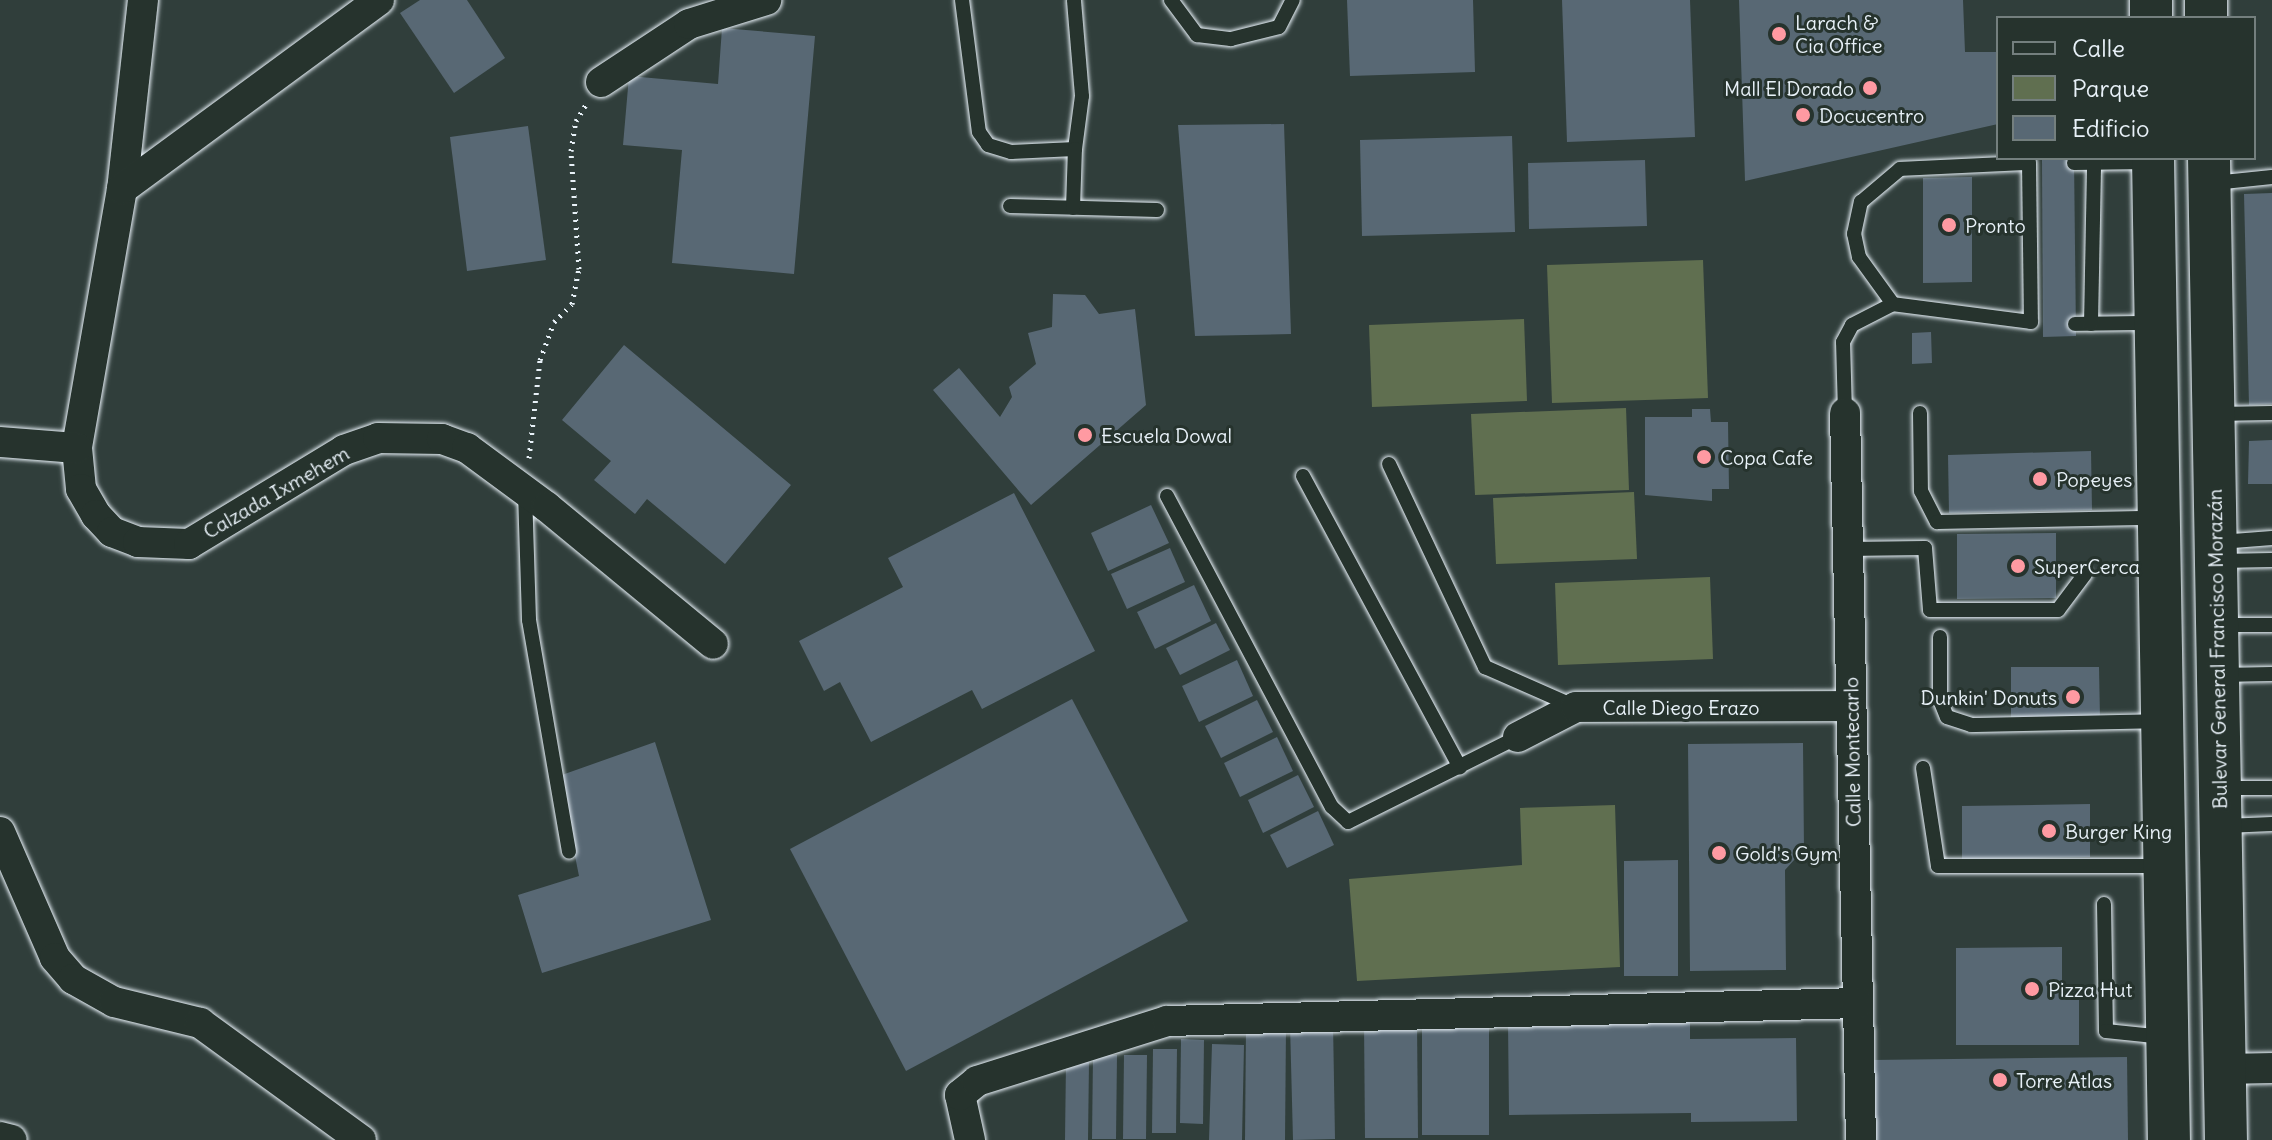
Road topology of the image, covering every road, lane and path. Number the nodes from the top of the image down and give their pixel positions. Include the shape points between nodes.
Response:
1 (143, 0) edge
2 (379, 0) edge
3 (766, 0) edge
4 (962, 0) edge
5 (1074, 0) edge
6 (1171, 0) edge
7 (1293, 0) edge
8 (601, 82) joint
9 (1075, 149) junction
10 (2154, 160) edge
11 (2094, 162) junction
12 (2074, 163) dead end
13 (2209, 171) edge
14 (2272, 177) edge
15 (122, 189) junction
16 (1010, 206) dead end
17 (1073, 208) junction
18 (1157, 210) dead end
19 (1893, 304) junction
20 (2156, 323) junction
21 (1845, 413) joint
22 (1920, 413) dead end
23 (2272, 413) edge
24 (2213, 414) junction
25 (0, 442) edge
26 (77, 448) junction
27 (1389, 464) dead end
28 (1303, 476) dead end
29 (525, 491) junction
30 (1167, 496) dead end
31 (2159, 518) junction
32 (2272, 538) edge
33 (1847, 549) junction
34 (2216, 552) junction
35 (2272, 560) edge
36 (2085, 574) dead end
37 (2217, 625) junction
38 (2272, 625) edge
39 (1940, 637) dead end
40 (713, 644) dead end
41 (2272, 674) edge
42 (2218, 675) junction
43 (1851, 706) junction
44 (1576, 707) junction
45 (2162, 721) junction
46 (1518, 737) joint
47 (1460, 767) junction
48 (1923, 768) dead end
49 (2272, 788) edge
50 (2220, 807) junction
51 (2272, 824) edge
52 (0, 832) edge
53 (569, 852) dead end
54 (2165, 866) junction
55 (2104, 904) dead end
56 (1858, 1003) junction
57 (2167, 1037) junction
58 (2272, 1068) edge
59 (2225, 1069) junction
60 (0, 1137) edge
61 (12, 1140) edge
62 (361, 1140) edge
63 (970, 1140) edge
64 (1861, 1140) edge
65 (2169, 1140) edge
66 (2226, 1140) edge

1 - 15 street, Calzada Ixmehem
2 - 15 street
3 - 8 street via 689,24
4 - 9 lane via 974,108 988,145 1011,152
5 - 9 lane via 1082,96
6 - 7 lane via 1197,35 1231,39 1279,27
8 - 29 path via 576,121 571,151 579,269 572,304 554,322 540,360
9 - 17 lane
10 - 11 lane
10 - 20 main road
11 - 12 lane
11 - 20 lane via 2083,324
13 - 14 lane
13 - 24 main road, Bulevar General Francisco Morazán
15 - 26 street, Calzada Ixmehem
16 - 17 lane
17 - 18 lane
19 - 19 lane via 1859,257 1854,234 1861,202 1900,169 2029,163 2031,322
19 - 21 lane via 1852,325 1843,342
20 - 31 main road
21 - 33 street, Calle Montecarlo
22 - 31 lane via 1921,491 1937,522
23 - 24 lane
24 - 34 main road, Bulevar General Francisco Morazán
25 - 26 street
26 - 29 street, Calzada Ixmehem via 81,489 96,515 112,532 164,547 189,544 344,450 378,438 414,434 467,448
27 - 44 lane via 1485,667
28 - 47 lane
29 - 40 street, Calzada Ixmehem
29 - 53 lane via 529,620
30 - 47 lane via 1332,807 1348,822
31 - 45 main road
32 - 34 lane
33 - 36 lane via 1925,548 1930,610 2058,610
33 - 43 street, Calle Montecarlo
34 - 35 lane
34 - 37 main road, Bulevar General Francisco Morazán
37 - 38 lane
37 - 42 main road, Bulevar General Francisco Morazán
39 - 45 lane via 1940,700 1947,717 1971,725
41 - 42 lane
42 - 50 main road, Bulevar General Francisco Morazán
43 - 44 street, Calle Diego Erazo
43 - 56 street, Calle Montecarlo
44 - 46 street, Calle Diego Erazo
45 - 54 main road
46 - 47 lane
48 - 54 lane via 1938,866
49 - 50 lane
50 - 51 lane
50 - 59 main road, Bulevar General Francisco Morazán
52 - 62 street via 55,958 73,979 114,1002 200,1023
54 - 57 main road
55 - 57 lane via 2106,1031
56 - 63 street via 1167,1021 977,1081 960,1095
56 - 64 street, Calle Montecarlo
57 - 65 main road
58 - 59 street
59 - 66 main road, Bulevar General Francisco Morazán
60 - 61 street

